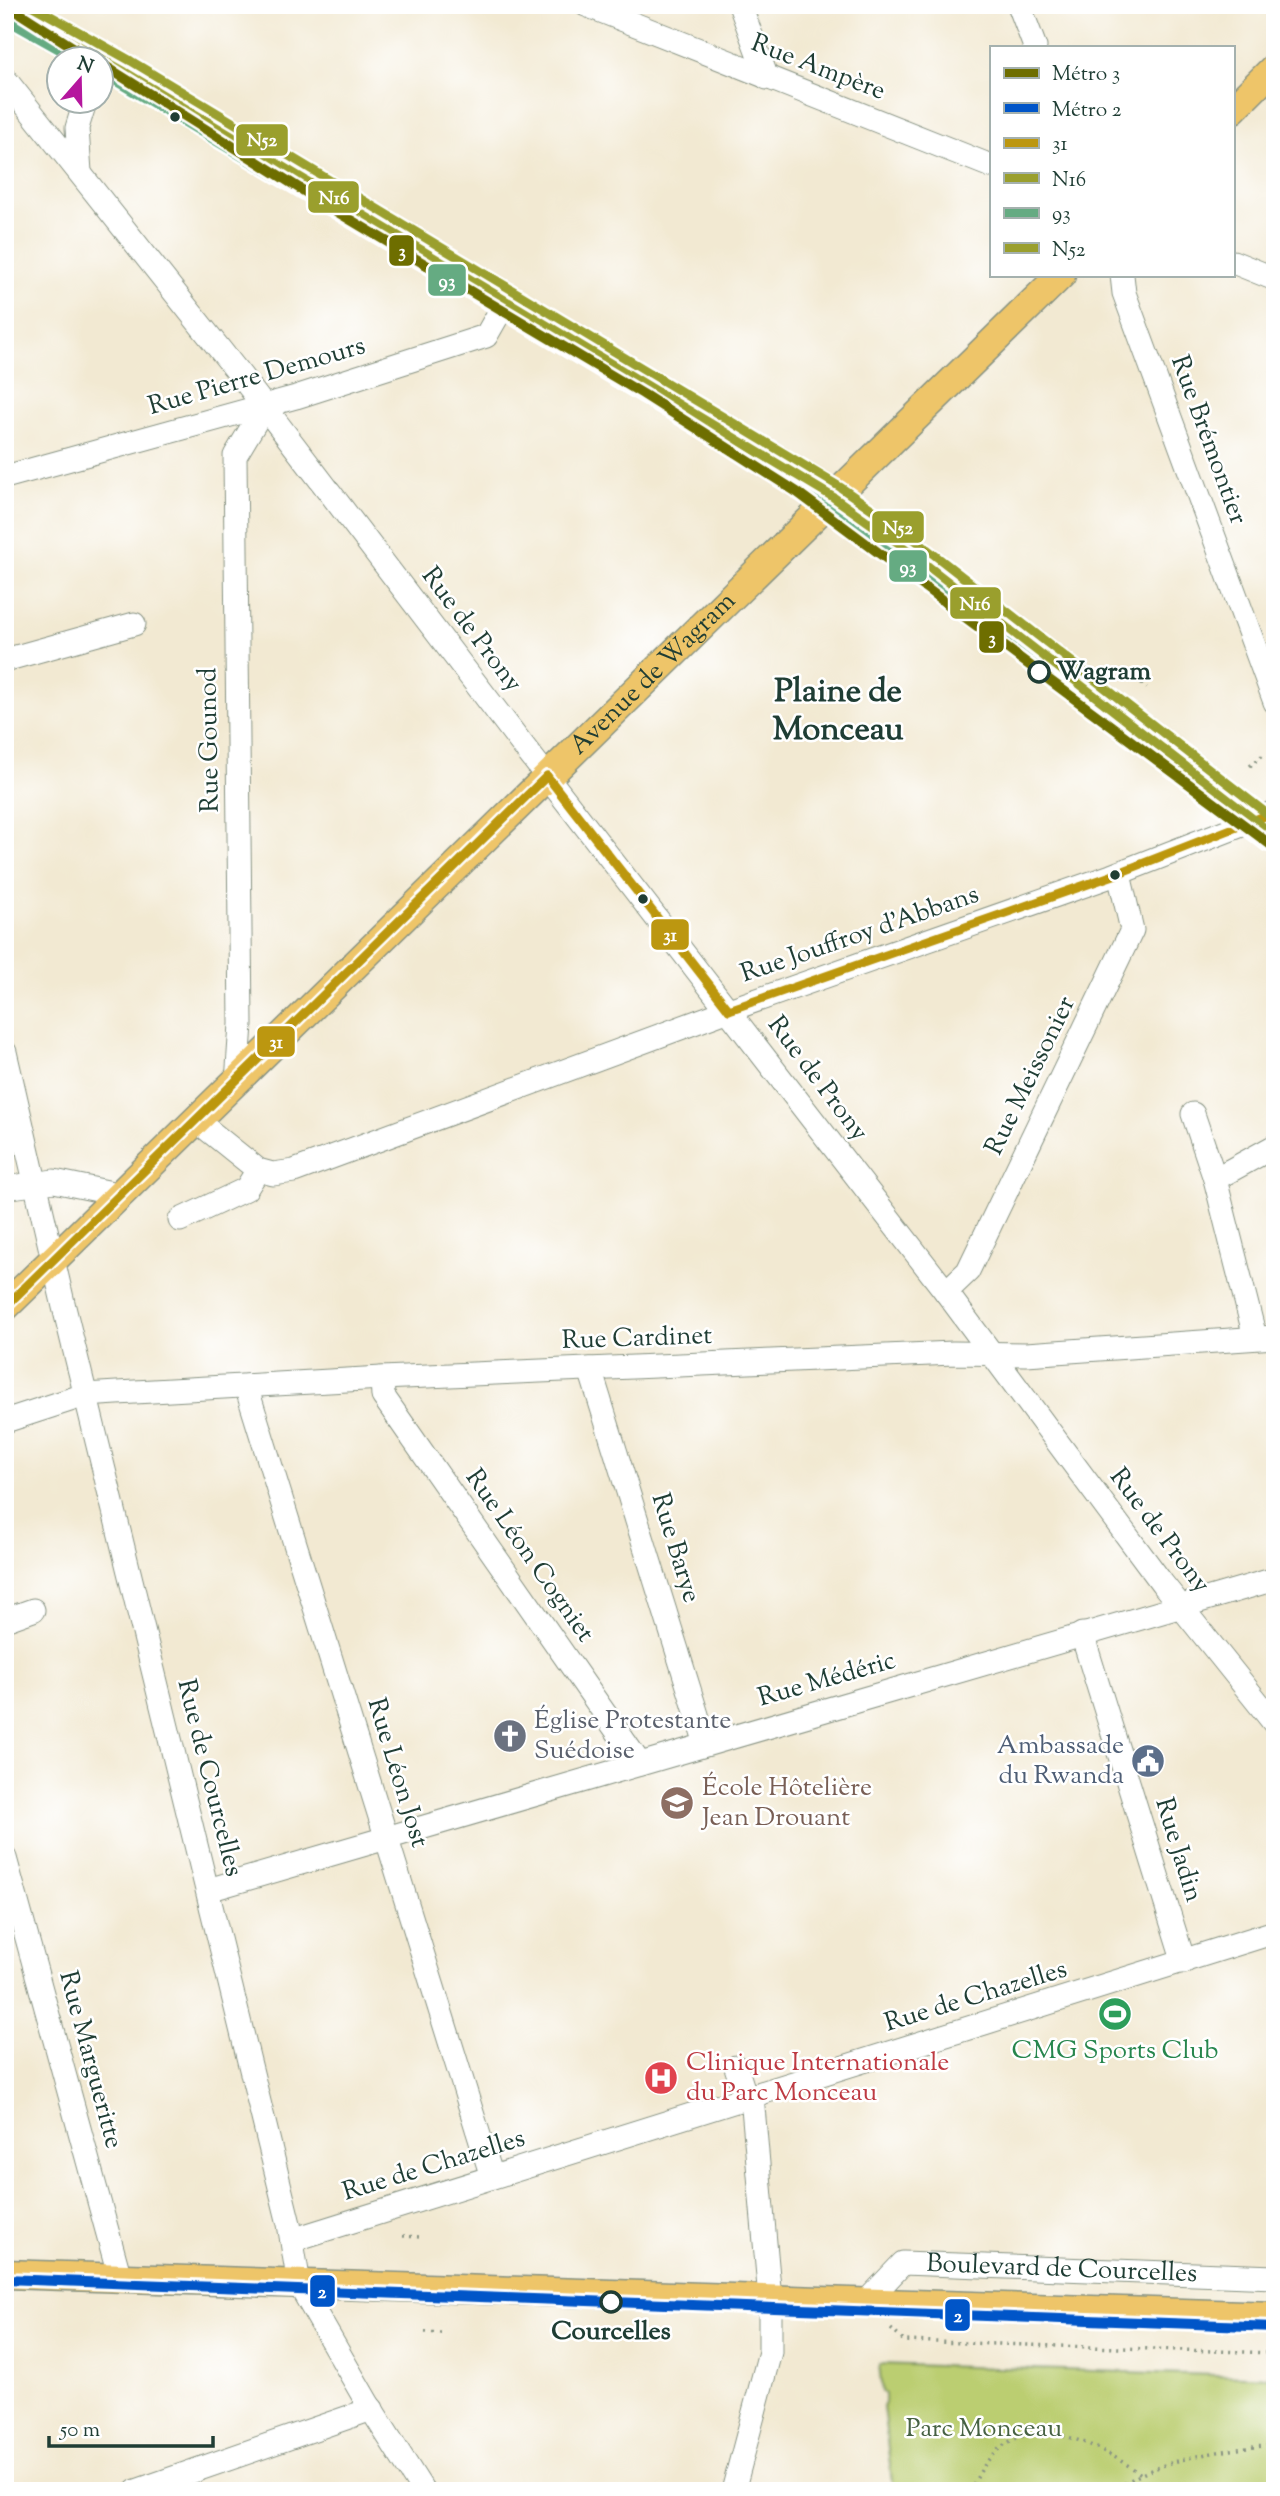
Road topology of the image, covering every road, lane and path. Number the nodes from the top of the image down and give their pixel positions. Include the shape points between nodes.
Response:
1 (586, 5) edge
2 (740, 5) edge
3 (1020, 5) edge
4 (15, 9) edge
5 (74, 46) edge
6 (1035, 46) edge
7 (1275, 67) edge
8 (116, 72) edge
9 (767, 78) junction
10 (5, 79) edge
11 (1234, 107) edge
12 (81, 116) edge
13 (990, 166) edge
14 (80, 172) junction
15 (1234, 262) edge
16 (1060, 276) edge
17 (1122, 276) edge
18 (1275, 279) edge
19 (506, 301) junction
20 (265, 406) junction
21 (5, 477) edge
22 (833, 497) junction
23 (134, 625) dead end
24 (5, 660) edge
25 (1130, 675) dead end
26 (1147, 688) dead end
27 (1275, 702) edge
28 (1263, 755) dead end
29 (1250, 766) dead end
30 (547, 776) junction
31 (1268, 823) edge
32 (1119, 874) junction
33 (729, 1010) junction
34 (5, 1052) edge
35 (237, 1082) junction
36 (1193, 1114) dead end
37 (197, 1121) junction
38 (1275, 1146) edge
39 (258, 1170) junction
40 (1214, 1179) junction
41 (37, 1183) junction
42 (5, 1188) edge
43 (122, 1195) junction
44 (180, 1220) dead end
45 (53, 1261) junction
46 (946, 1292) junction
47 (5, 1307) edge
48 (1265, 1337) edge
49 (990, 1353) junction
50 (590, 1369) junction
51 (382, 1378) junction
52 (246, 1386) junction
53 (85, 1395) junction
54 (5, 1421) edge
55 (1275, 1579) edge
56 (1180, 1606) junction
57 (33, 1610) dead end
58 (5, 1620) edge
59 (1082, 1634) junction
60 (1275, 1724) edge
61 (706, 1744) junction
62 (640, 1764) junction
63 (388, 1838) junction
64 (5, 1858) edge
65 (208, 1890) junction
66 (1275, 1932) edge
67 (1184, 1962) junction
68 (737, 2067) dead end
69 (750, 2097) junction
70 (492, 2176) junction
71 (403, 2236) dead end
72 (421, 2237) dead end
73 (292, 2240) junction
74 (5, 2274) edge
75 (1275, 2277) edge
76 (120, 2278) junction
77 (299, 2284) junction
78 (770, 2299) junction
79 (864, 2303) junction
80 (1275, 2316) edge
81 (890, 2328) dead end
82 (425, 2332) dead end
83 (441, 2333) dead end
84 (1275, 2353) edge
85 (372, 2409) junction
86 (1275, 2445) edge
87 (1141, 2474) junction
88 (136, 2491) edge
89 (423, 2491) edge
90 (733, 2491) edge
91 (971, 2491) edge
92 (1113, 2491) edge

1 - 9 street, Rue Ampère
2 - 9 street
3 - 6 street
4 - 5 main road
7 - 11 main road
8 - 19 main road
9 - 13 street, Rue Ampère
10 - 14 street, Rue de Prony
12 - 14 street via 77,128
14 - 20 street, Rue de Prony
15 - 18 street
16 - 22 main road, Avenue de Wagram
17 - 27 street, Rue Brémontier
19 - 20 street, Rue Pierre Demours via 486,336
19 - 22 main road
20 - 21 street, Rue Pierre Demours
20 - 30 street, Rue de Prony
20 - 35 street, Rue Gounod via 235,456
22 - 30 main road, Avenue de Wagram
22 - 31 main road
23 - 24 street
25 - 26 path
28 - 29 path
30 - 33 street, Rue de Prony
30 - 35 main road, Avenue de Wagram
31 - 32 street, Rue Jouffroy d'Abbans
32 - 33 street, Rue Jouffroy d'Abbans
32 - 46 street, Rue Meissonier via 1132,930 968,1270
33 - 39 street, Rue Jouffroy d'Abbans via 294,1171 273,1174
33 - 46 street, Rue de Prony
34 - 41 street, Rue de Courcelles
35 - 37 main road, Avenue de Wagram
36 - 40 street
37 - 39 street
37 - 43 main road, Avenue de Wagram
38 - 40 street
39 - 44 street via 246,1189
40 - 48 street
41 - 42 street
41 - 43 street via 54,1181
41 - 45 street, Rue de Courcelles
43 - 45 main road, Avenue de Wagram
45 - 47 main road, Avenue de Wagram
45 - 53 street, Rue de Courcelles
46 - 49 street, Rue de Prony
48 - 49 street, Rue Cardinet
49 - 50 street, Rue Cardinet
49 - 56 street, Rue de Prony
50 - 51 street, Rue Cardinet
50 - 61 street, Rue Barye
51 - 52 street, Rue Cardinet
51 - 62 street, Rue Léon Cogniet via 383,1396
52 - 53 street, Rue Cardinet
52 - 63 street, Rue Léon Jost
53 - 54 street, Rue Cardinet
53 - 65 street, Rue de Courcelles
55 - 56 street, Rue Médéric
56 - 59 street, Rue Médéric
56 - 60 street, Rue de Prony
57 - 58 street
59 - 61 street, Rue Médéric
59 - 67 street, Rue Jadin
61 - 62 street, Rue Médéric
62 - 63 street, Rue Médéric
63 - 65 street, Rue Médéric
63 - 70 street, Rue Léon Jost
64 - 76 street, Rue Margueritte
65 - 73 street, Rue de Courcelles
66 - 67 street, Rue de Chazelles
67 - 69 street, Rue de Chazelles
68 - 69 street
69 - 70 street, Rue de Chazelles
69 - 78 street
70 - 73 street, Rue de Chazelles
71 - 72 path
73 - 77 street, Rue de Courcelles
74 - 76 main road, Boulevard de Courcelles
75 - 79 street, Boulevard de Courcelles via 903,2263
76 - 77 main road, Boulevard de Courcelles
77 - 78 main road, Boulevard de Courcelles
77 - 85 street, Rue de Courcelles
78 - 79 main road, Boulevard de Courcelles
78 - 90 street via 770,2352
79 - 80 main road, Boulevard de Courcelles
81 - 84 path via 904,2341
82 - 83 path
85 - 88 street
85 - 89 street, Rue de Courcelles
86 - 87 path via 1185,2460
87 - 91 path via 1081,2440 1044,2432 1022,2437 995,2452
87 - 92 path

